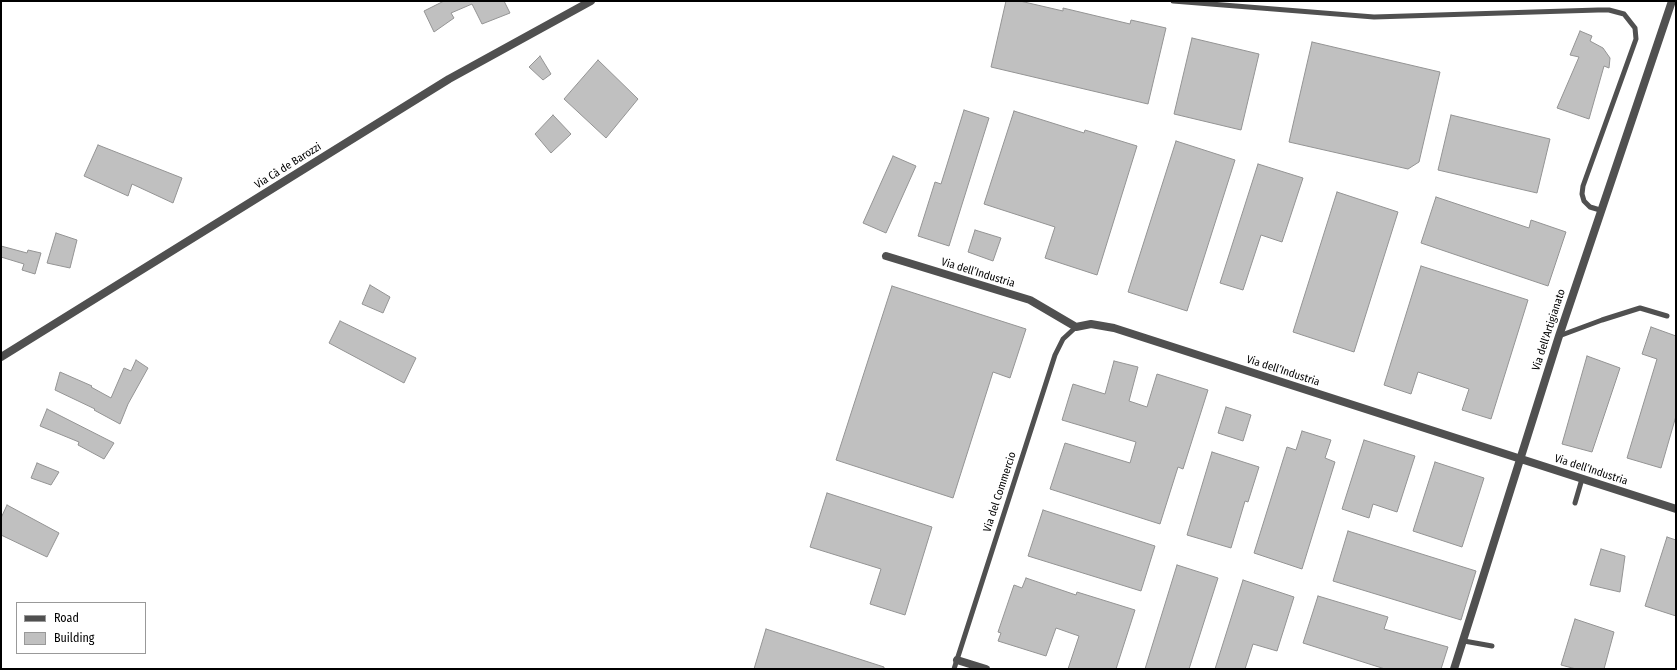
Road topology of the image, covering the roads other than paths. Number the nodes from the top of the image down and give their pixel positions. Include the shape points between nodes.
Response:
1 (590, 1) edge
2 (1174, 1) edge
3 (1672, 1) edge
4 (1600, 210) junction
5 (886, 256) dead end
6 (1666, 316) dead end
7 (1076, 327) junction
8 (1559, 336) junction
9 (1, 357) edge
10 (1520, 459) junction
11 (1582, 479) junction
12 (1575, 503) dead end
13 (1676, 509) edge
14 (1464, 641) junction
15 (1492, 646) dead end
16 (957, 660) junction
17 (954, 669) edge
18 (986, 669) edge
19 (1454, 669) edge

1 - 9 street, Via Cà de Barozzi via 449,79
2 - 4 lane via 1374,17 1598,10 1624,14 1632,23 1636,39 1582,194 1584,201
3 - 4 street, Via dell'Artigianato
4 - 8 street, Via dell'Artigianato
5 - 7 street, Via dell’Industria via 1030,300
6 - 8 lane via 1640,308
7 - 10 street, Via dell’Industria via 1091,324 1114,328
7 - 16 lane, Via del Commercio via 1063,339 1055,355
8 - 10 street, Via dell'Artigianato
10 - 11 street, Via dell’Industria
10 - 14 street, Via dell'Artigianato
11 - 12 lane
11 - 13 street, Via dell’Industria
14 - 15 lane
14 - 19 street, Via dell'Artigianato
16 - 17 lane, Via del Commercio
16 - 18 street

